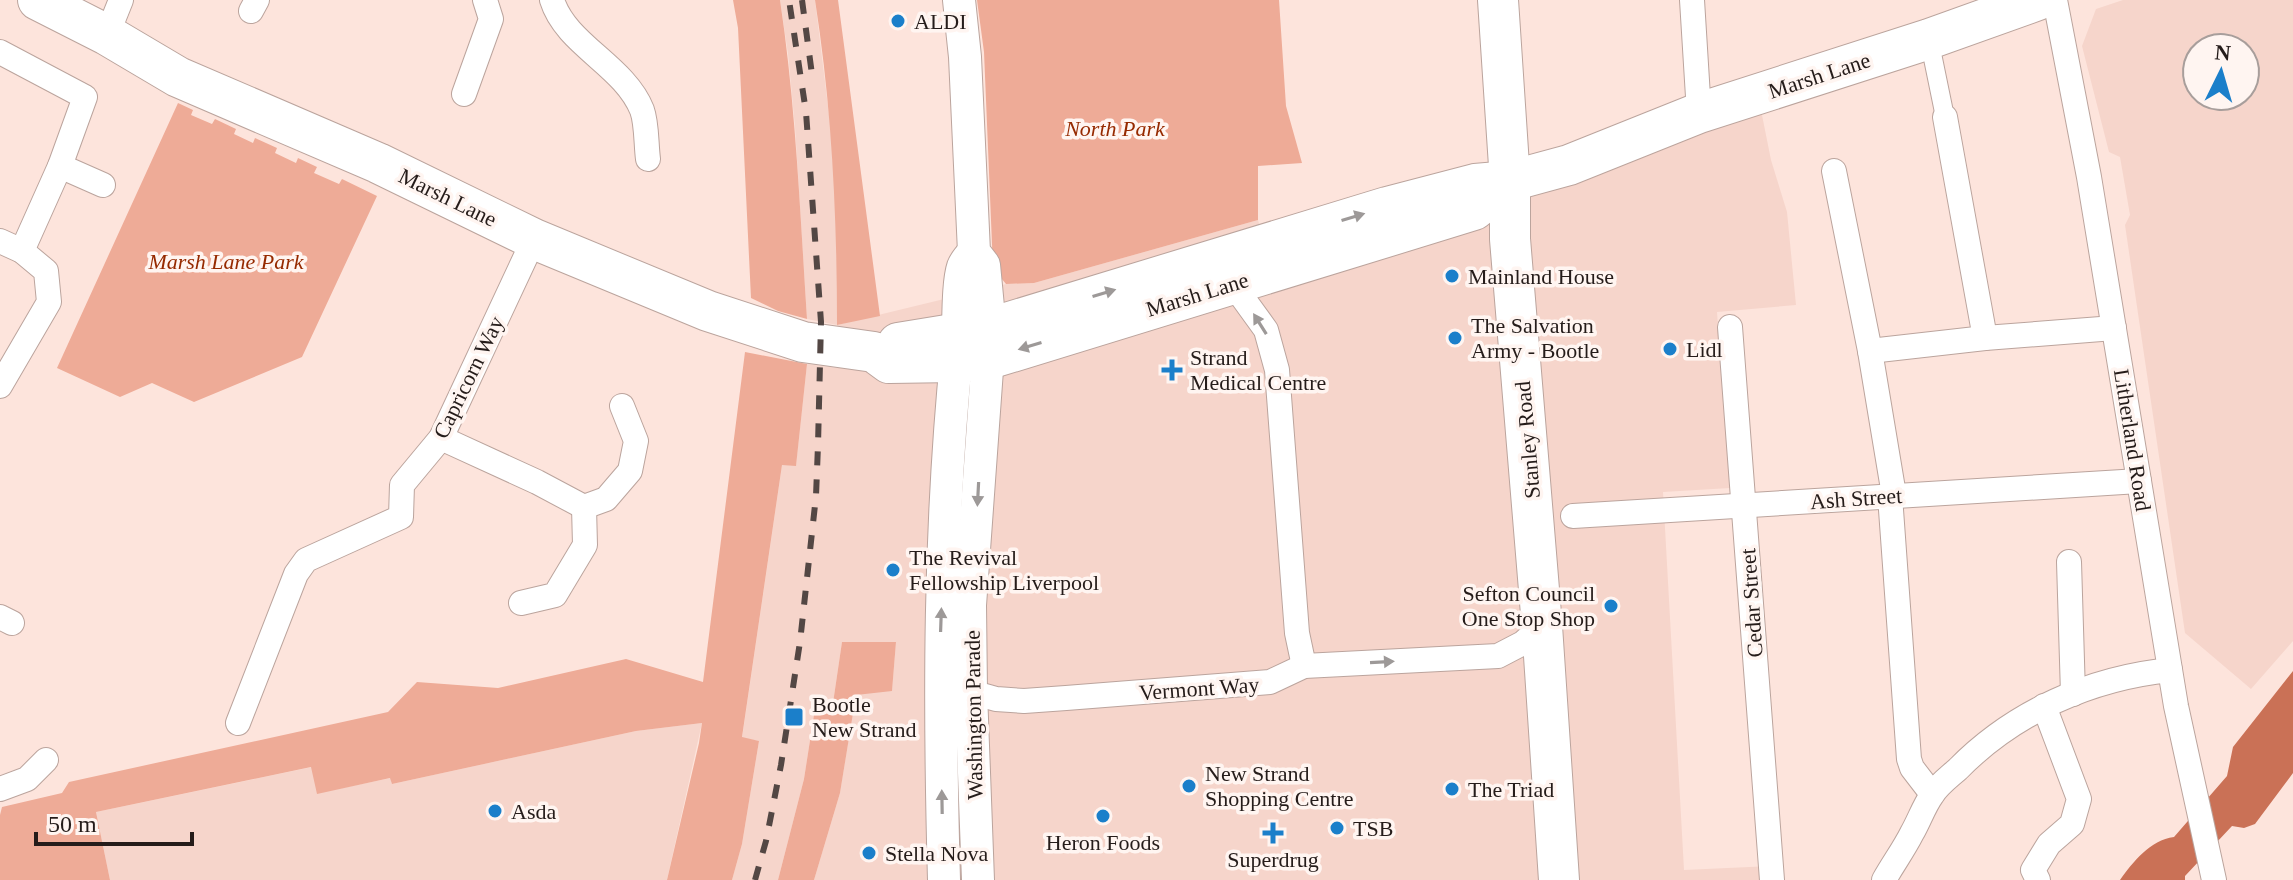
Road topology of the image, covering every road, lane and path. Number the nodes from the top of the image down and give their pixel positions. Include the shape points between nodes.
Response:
1 (38, 0) edge
2 (485, 0) edge
3 (552, 0) edge
4 (959, 0) edge
5 (1498, 0) edge
6 (1692, 0) edge
7 (2038, 0) edge
8 (2055, 0) edge
9 (114, 18) edge
10 (1929, 39) junction
11 (0, 52) edge
12 (464, 94) dead end
13 (1699, 113) junction
14 (1945, 117) joint
15 (648, 159) dead end
16 (60, 166) junction
17 (1834, 171) dead end
18 (1510, 181) junction
19 (103, 185) dead end
20 (534, 239) junction
21 (11, 246) edge
22 (1232, 283) junction
23 (1730, 327) dead end
24 (2114, 328) junction
25 (1985, 338) junction
26 (973, 345) junction
27 (1870, 351) junction
28 (0, 386) edge
29 (622, 406) dead end
30 (441, 438) junction
31 (2139, 481) junction
32 (1892, 496) junction
33 (1744, 506) junction
34 (584, 507) junction
35 (1553, 516) junction
36 (2069, 562) dead end
37 (521, 603) dead end
38 (1542, 626) junction
39 (1304, 666) junction
40 (2170, 670) junction
41 (2073, 694) junction
42 (955, 695) junction
43 (2044, 706) junction
44 (238, 723) dead end
45 (46, 760) dead end
46 (0, 789) edge
47 (1932, 794) junction
48 (944, 880) edge
49 (978, 880) edge
50 (1559, 880) edge
51 (1772, 880) edge
52 (1884, 880) edge
53 (2038, 880) edge
54 (2214, 880) edge

1 - 9 main road, Marsh Lane
2 - 12 street via 491,19
3 - 15 street via 568,28 629,87 643,112
4 - 26 street, Washington Parade via 974,252 984,265
5 - 18 main road, Stanley Road
6 - 13 street
7 - 10 main road, Marsh Lane
8 - 24 street, Litherland Road
9 - 20 main road, Marsh Lane via 178,77 378,163
10 - 13 main road, Marsh Lane
10 - 14 street
11 - 16 street via 85,97
13 - 18 main road, Marsh Lane via 1585,160
14 - 25 street
16 - 19 street
16 - 21 street
17 - 27 street
18 - 22 main road, Marsh Lane via 1474,210
26 -> 18 main road, Marsh Lane via 1387,207 1475,184
18 - 35 main road, Stanley Road via 1510,239
20 - 26 main road, Marsh Lane via 697,307 803,342 874,352 890,344
20 - 30 street, Capricorn Way
21 - 28 street via 46,271 49,302
22 -> 26 main road, Marsh Lane
39 -> 22 street via 1277,370 1266,330
23 - 33 street, Cedar Street
24 - 25 street
24 - 31 street, Litherland Road
25 - 27 street
26 - 42 street, Washington Parade via 983,416 970,605
27 - 32 street
29 - 34 street via 636,441 630,471 606,499
30 - 34 street
30 - 44 street, Capricorn Way via 402,485 401,517 306,560 296,574
31 - 32 street, Ash Street
31 - 40 street, Litherland Road
32 - 33 street, Ash Street
32 - 47 street via 1909,759
33 - 35 street, Ash Street
33 - 51 street, Cedar Street
34 - 37 street via 585,545 555,595
35 - 38 main road, Stanley Road
36 - 41 street
39 -> 38 street, Vermont Way via 1498,656
38 - 50 main road, Stanley Road
39 - 42 street, Vermont Way via 1270,682 1024,701
40 - 41 street via 2137,674
40 - 54 street, Litherland Road
41 - 43 street
48 -> 42 street, Washington Parade
42 - 49 street, Washington Parade
43 - 47 street via 1974,752
43 - 53 street via 2079,799 2072,824 2049,844 2033,870
45 - 46 street via 27,779
47 - 52 street

